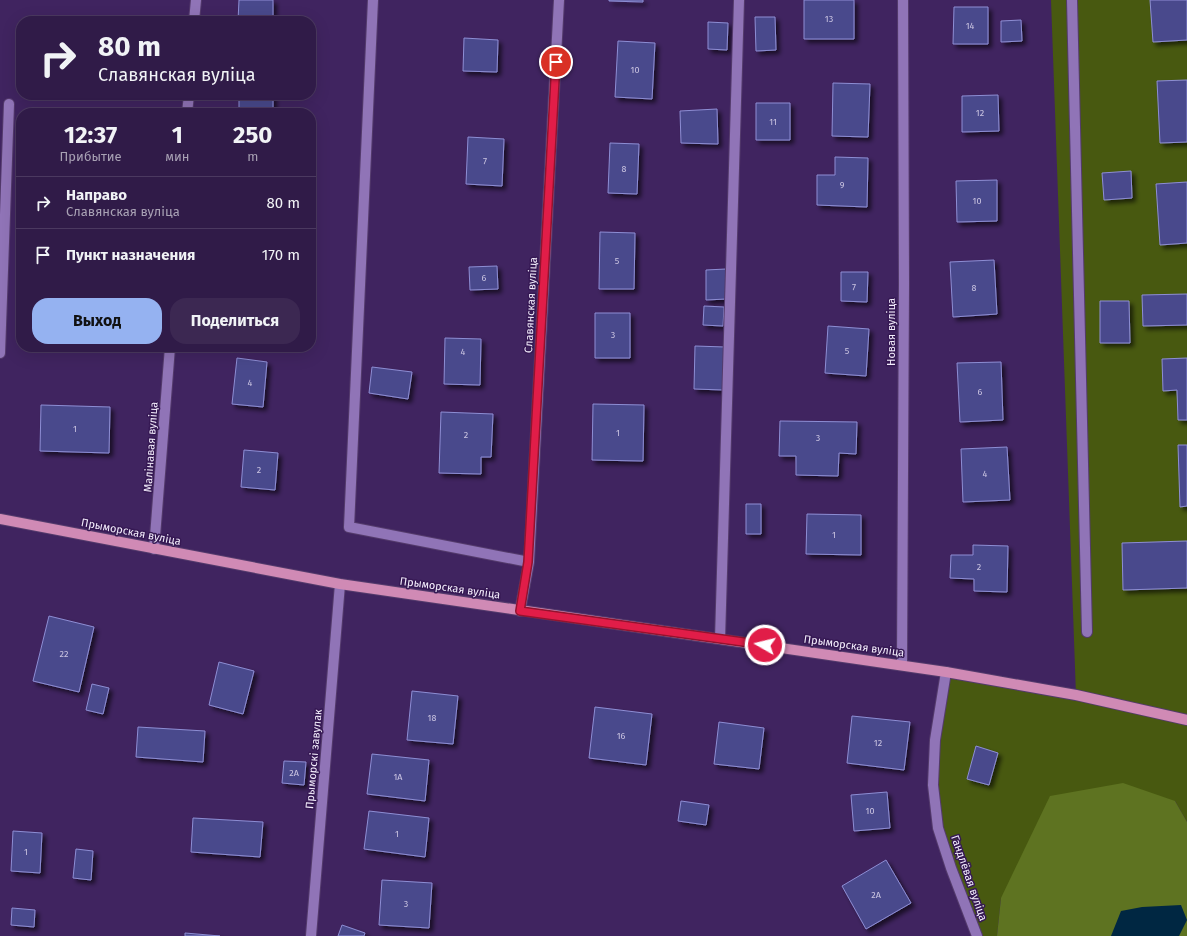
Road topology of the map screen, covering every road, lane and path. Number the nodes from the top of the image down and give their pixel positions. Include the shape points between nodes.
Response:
1 (196, 0) edge
2 (373, 0) edge
3 (559, 0) edge
4 (739, 0) edge
5 (902, 0) edge
6 (1072, 0) edge
7 (194, 16) edge
8 (9, 104) dead end
9 (170, 352) edge
10 (0, 353) edge
11 (0, 519) edge
12 (154, 549) junction
13 (528, 562) junction
14 (340, 584) junction
15 (520, 611) junction
16 (1087, 632) dead end
17 (720, 639) junction
18 (902, 664) junction
19 (946, 672) junction
20 (1187, 720) edge
21 (311, 936) edge
22 (976, 936) edge

1 - 7 street
2 - 13 street via 349,527
3 - 13 street, Славянская вуліца
4 - 17 street
5 - 18 street, Новая вуліца
6 - 16 street
8 - 10 street
9 - 12 street, Малінавая вуліца
11 - 12 main road, Прыморская вуліца
12 - 14 main road, Прыморская вуліца
13 - 15 street, Славянская вуліца
14 - 15 main road, Прыморская вуліца
14 - 21 street, Прыморскі завулак
15 - 17 main road, Прыморская вуліца
17 - 18 main road, Прыморская вуліца
18 - 19 main road, Прыморская вуліца
19 - 20 main road, Прыморская вуліца via 1076,695
19 - 22 street, Гандлёвая вуліца via 935,740 933,785 938,828

